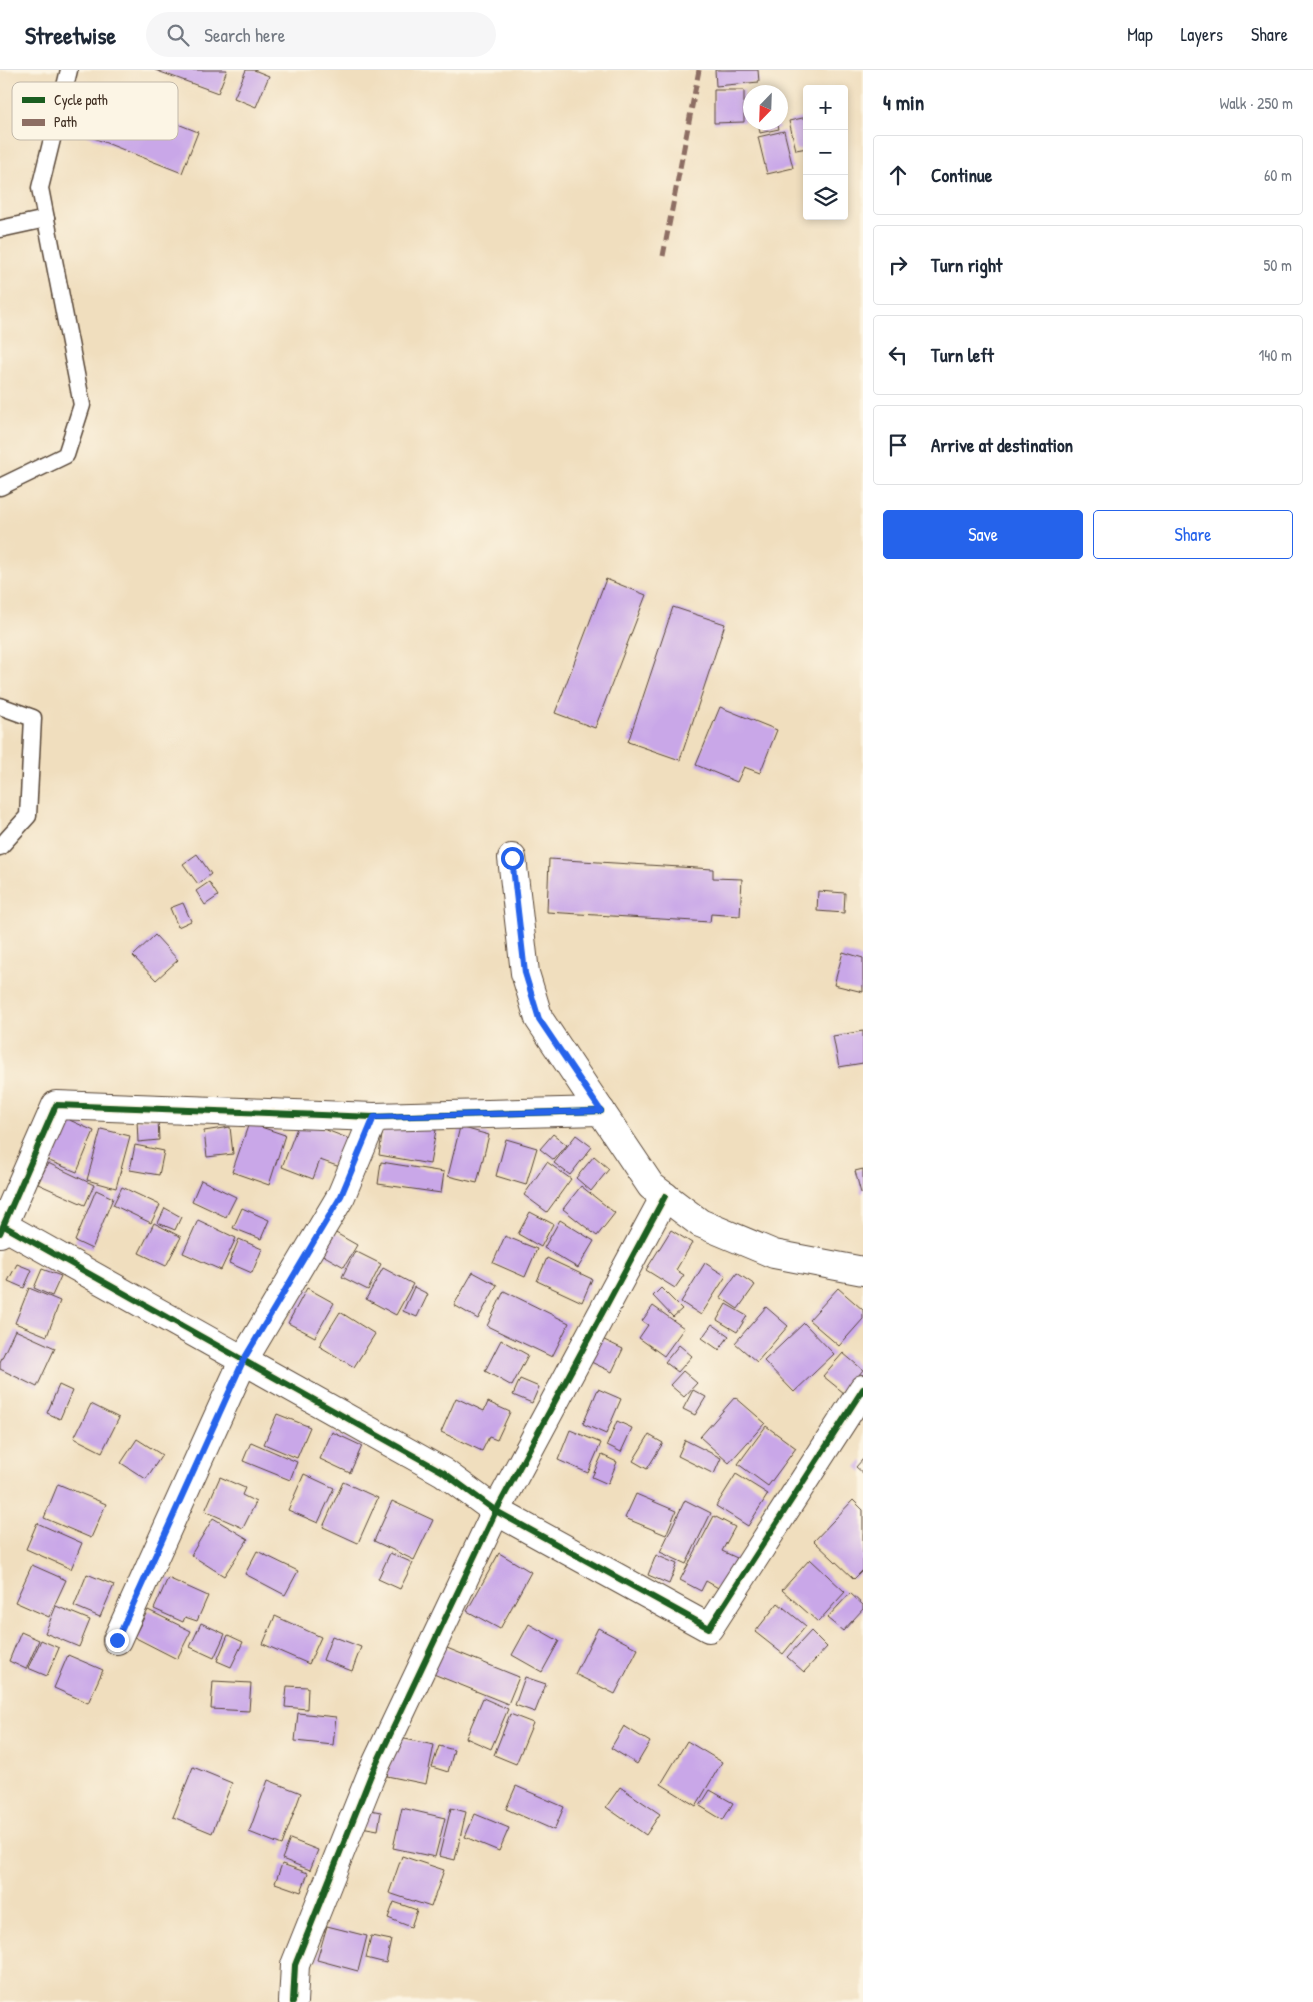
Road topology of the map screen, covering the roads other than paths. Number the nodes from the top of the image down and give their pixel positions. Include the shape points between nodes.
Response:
1 (52, 140) edge
2 (46, 219) junction
3 (0, 229) edge
4 (0, 487) edge
5 (0, 706) edge
6 (0, 847) edge
7 (512, 858) dead end
8 (601, 1111) junction
9 (374, 1117) junction
10 (665, 1196) junction
11 (2, 1230) edge
12 (863, 1271) edge
13 (244, 1359) junction
14 (863, 1389) edge
15 (496, 1511) junction
16 (117, 1640) dead end
17 (293, 2002) edge

1 - 2 lane via 40,188
2 - 3 lane
2 - 4 lane via 82,405 66,455
5 - 6 lane via 33,718 28,816
7 - 8 street via 525,973 539,1019
8 - 9 street
8 - 10 street via 651,1186
9 - 11 street via 56,1105
9 - 13 street via 341,1196
10 - 12 street via 700,1223 774,1254
10 - 15 street
11 - 13 street
13 - 15 street via 443,1472
13 - 16 street
14 - 15 street via 709,1628
15 - 17 street via 371,1775 295,1965

